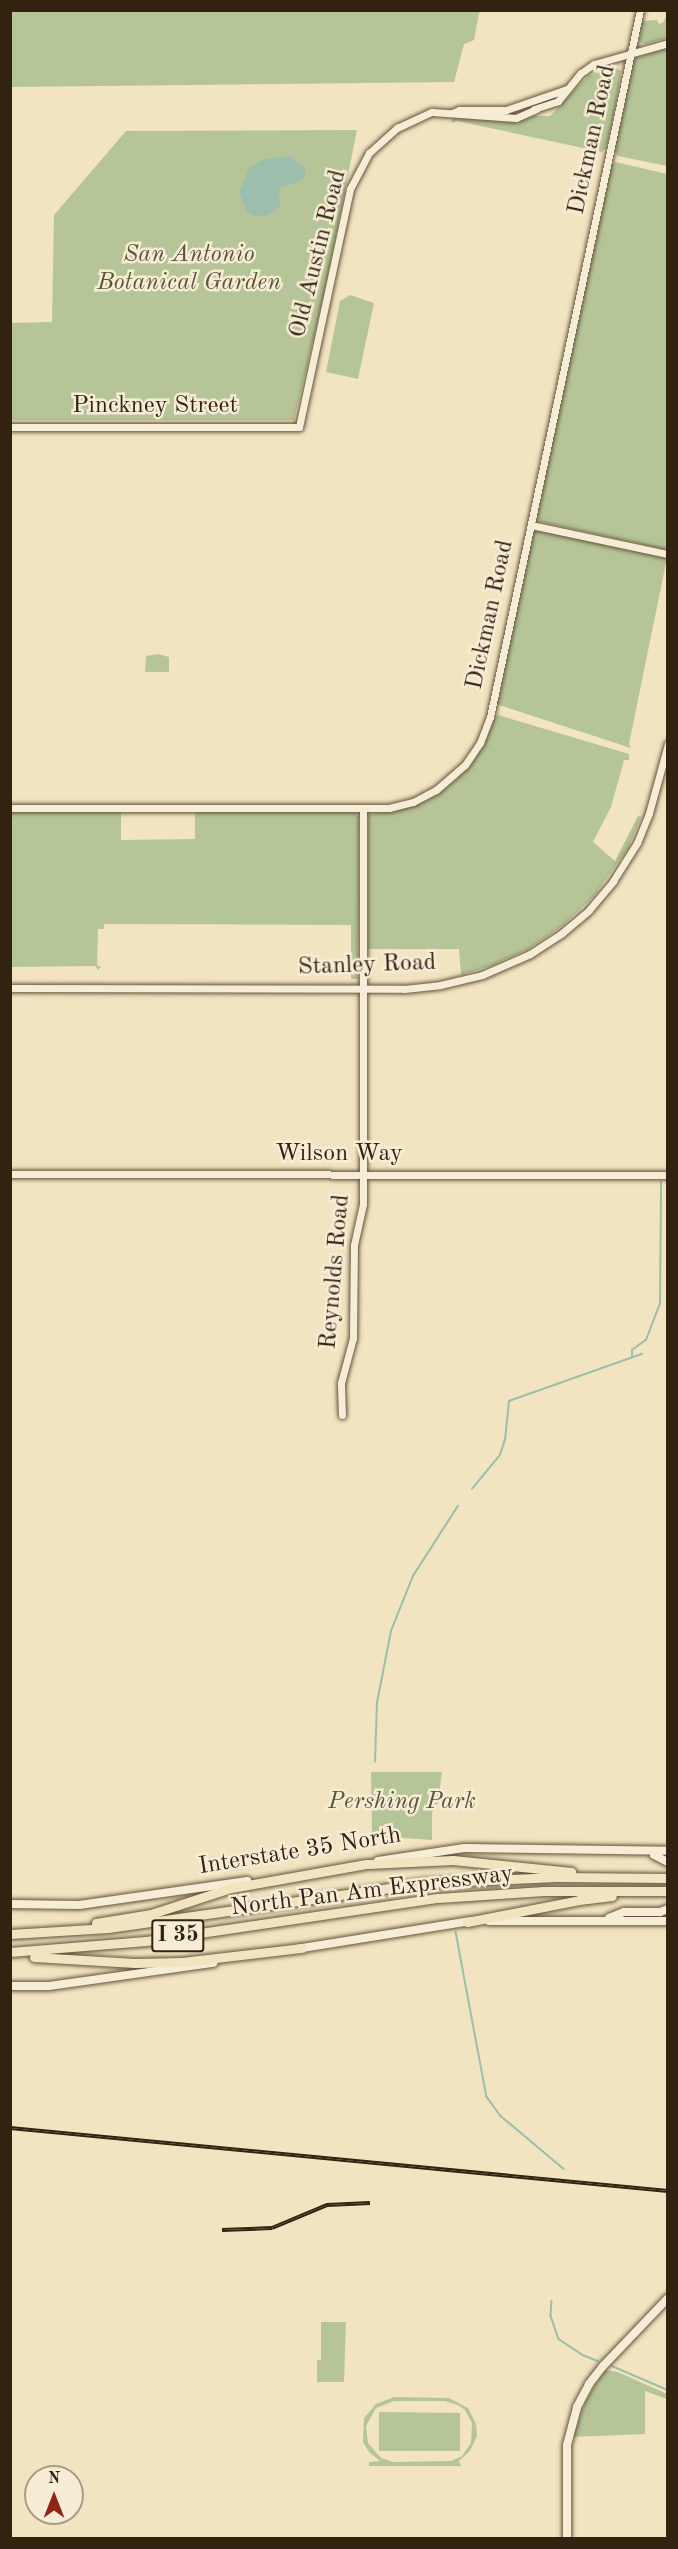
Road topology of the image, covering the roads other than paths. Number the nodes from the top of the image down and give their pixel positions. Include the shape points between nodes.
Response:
1 (640, 10) edge
2 (668, 43) edge
3 (631, 54) junction
4 (567, 89) junction
5 (452, 112) junction
6 (10, 427) edge
7 (299, 427) joint
8 (531, 525) junction
9 (668, 554) edge
10 (668, 744) edge
11 (10, 808) edge
12 (363, 809) junction
13 (10, 988) edge
14 (364, 988) junction
15 (10, 1174) edge
16 (364, 1175) junction
17 (668, 1175) edge
18 (342, 1414) dead end
19 (666, 1857) edge
20 (367, 1864) junction
21 (667, 1878) edge
22 (666, 1891) edge
23 (10, 1904) edge
24 (667, 1909) edge
25 (602, 1920) junction
26 (668, 1920) edge
27 (467, 1922) junction
28 (10, 1933) edge
29 (302, 1948) junction
30 (10, 1954) edge
31 (10, 1986) edge
32 (668, 2298) edge
33 (567, 2538) edge

1 - 3 street, Dickman Road
2 - 3 street, Old Austin Road
3 - 4 street, Old Austin Road via 594,64
3 - 8 street, Dickman Road
4 - 5 street, Old Austin Road via 506,110
4 - 5 street, Old Austin Road via 558,101 508,117
5 - 7 street, Old Austin Road via 432,112 397,128 369,153 354,176
6 - 7 street, Pinckney Street
8 - 9 street
8 - 12 street, Dickman Road via 490,717 480,743 456,774 431,793 401,805
10 - 14 street, Stanley Road via 655,796 637,843 614,881 562,933 516,962 473,978 423,987
11 - 12 street, Dickman Road
12 - 14 street, Reynolds Road
13 - 14 street, Stanley Road
14 - 16 street, Reynolds Road
15 - 16 street, Wilson Way
16 - 17 street, Wilson Way
16 - 18 street, Reynolds Road via 363,1204 354,1245 353,1338 342,1383
19 - 20 main road, Interstate 35 North via 636,1851 464,1848
20 - 21 highway via 453,1860
20 - 23 main road, Interstate 35 North via 79,1905
20 - 28 highway via 231,1888 140,1917
21 - 28 highway, North Pan Am Expressway / I 35 via 483,1878 384,1887 108,1928
22 - 27 highway via 579,1900
22 - 30 highway, North Pan Am Expressway / I 35 via 512,1892 388,1905 136,1943
24 - 25 main road via 624,1912
25 - 26 main road
25 - 27 main road
27 - 29 main road
29 - 30 highway via 182,1962 135,1963
29 - 31 main road via 49,1986
32 - 33 main road via 603,2366 577,2407 567,2445

